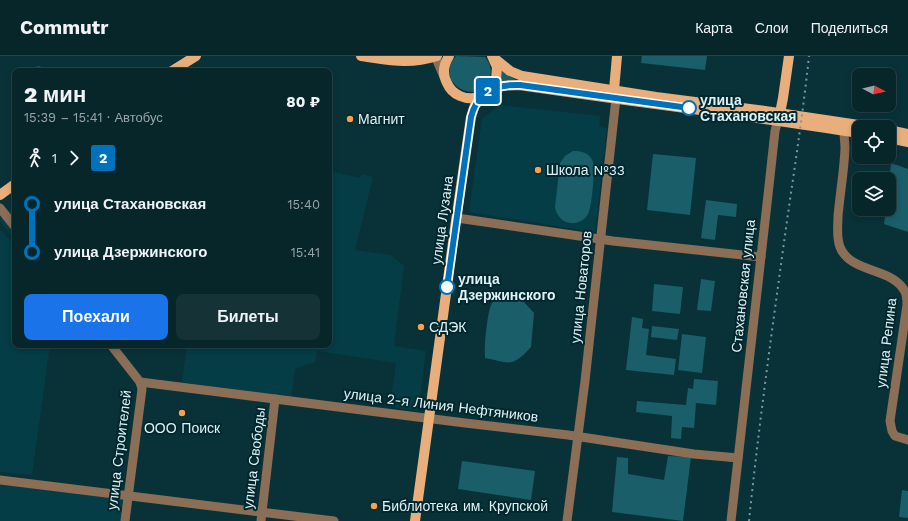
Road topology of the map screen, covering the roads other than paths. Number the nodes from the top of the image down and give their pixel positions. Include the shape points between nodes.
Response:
1 (196, 56) edge
2 (361, 56) edge
3 (436, 56) edge
4 (449, 56) edge
5 (492, 56) edge
6 (616, 56) edge
7 (789, 56) edge
8 (418, 59) edge
9 (177, 68) edge
10 (444, 77) junction
11 (486, 93) junction
12 (615, 94) junction
13 (779, 117) junction
14 (852, 125) edge
15 (844, 130) junction
16 (896, 131) edge
17 (852, 132) edge
18 (908, 134) edge
19 (896, 139) edge
20 (908, 142) edge
21 (12, 186) edge
22 (0, 195) edge
23 (0, 208) edge
24 (456, 218) junction
25 (12, 223) edge
26 (602, 239) junction
27 (761, 257) junction
28 (113, 348) edge
29 (140, 382) junction
30 (275, 399) junction
31 (430, 418) junction
32 (579, 436) junction
33 (908, 440) edge
34 (738, 458) junction
35 (0, 480) edge
36 (128, 495) junction
37 (261, 517) edge
38 (125, 521) edge
39 (334, 521) edge
40 (415, 521) edge
41 (567, 521) edge
42 (731, 521) edge

1 - 9 main road
2 - 8 main road via 407,62
3 - 8 main road
3 - 10 street
4 - 10 main road
5 - 11 main road via 497,75 494,84
5 - 12 main road via 510,71 522,76
6 - 12 main road, улица Новаторов
7 - 13 main road, Стахановская улица
10 - 11 main road via 451,90 462,97 475,98
11 - 12 main road via 509,84
11 - 24 main road, улица Лузана via 475,105 471,117
12 - 13 main road via 656,97
12 - 26 street, улица Новаторов
13 - 14 main road
13 - 15 main road
13 - 27 street, Стахановская улица via 775,131
15 - 17 main road
15 - 33 street, улица Репина via 838,240 845,256 852,262 895,281 906,294 907,305 890,421 895,436
16 - 18 main road
19 - 20 main road
21 - 22 main road
23 - 25 street
24 - 26 street
24 - 31 main road, улица Лузана
26 - 27 street
26 - 32 street, улица Новаторов
27 - 34 street, Стахановская улица
28 - 29 street, улица Строителей
29 - 30 street, улица 2-я Линия Нефтяников
29 - 36 street, улица Строителей via 142,389
30 - 31 street, улица 2-я Линия Нефтяников
30 - 37 street, улица Свободы
31 - 32 street, улица 2-я Линия Нефтяников
31 - 40 main road, улица Лузана
32 - 34 street, улица 2-я Линия Нефтяников via 694,454
32 - 41 street, улица Новаторов
34 - 42 street, Стахановская улица
35 - 36 street
36 - 37 street
36 - 38 street, улица Строителей
37 - 39 street

